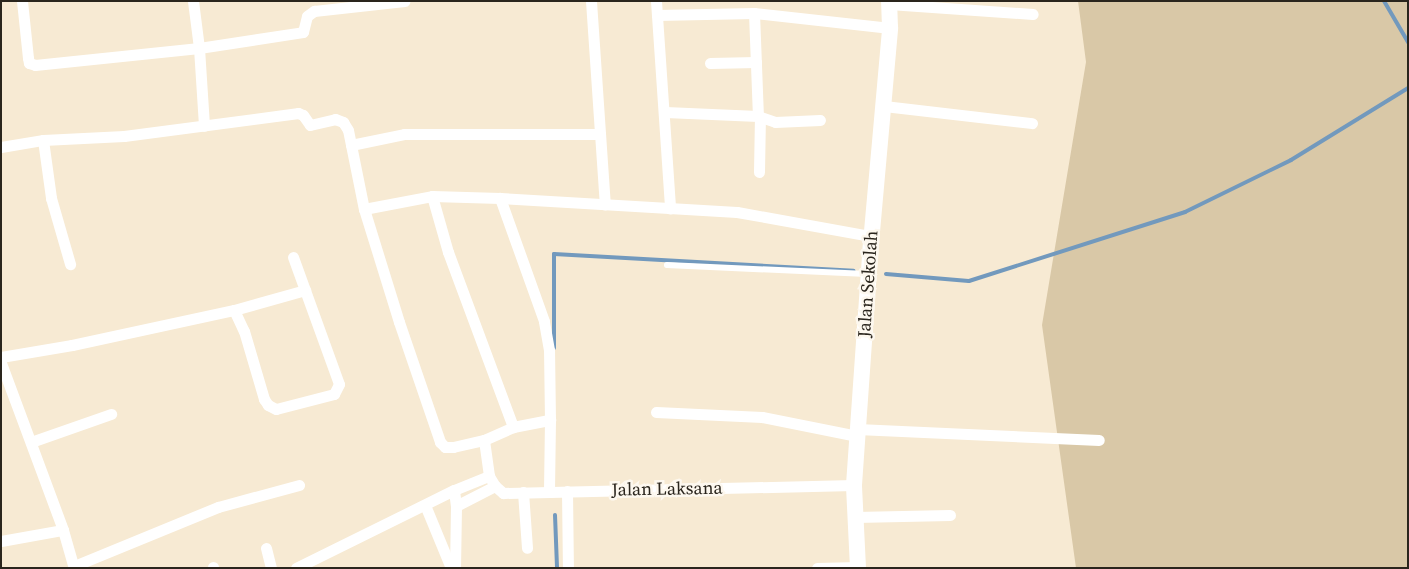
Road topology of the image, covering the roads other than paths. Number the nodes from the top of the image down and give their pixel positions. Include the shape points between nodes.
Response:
1 (22, 1) edge
2 (193, 1) edge
3 (404, 1) edge
4 (591, 1) edge
5 (656, 1) edge
6 (889, 3) edge
7 (754, 13) junction
8 (1033, 14) dead end
9 (657, 15) junction
10 (890, 28) junction
11 (199, 48) junction
12 (756, 62) junction
13 (710, 63) dead end
14 (884, 106) junction
15 (665, 112) junction
16 (759, 117) junction
17 (820, 120) dead end
18 (1032, 123) dead end
19 (204, 126) junction
20 (600, 134) junction
21 (42, 140) junction
22 (352, 145) junction
23 (1, 147) edge
24 (759, 172) dead end
25 (432, 196) junction
26 (500, 198) junction
27 (604, 205) junction
28 (670, 209) junction
29 (364, 210) junction
30 (871, 236) junction
31 (293, 257) dead end
32 (70, 264) dead end
33 (667, 265) dead end
34 (868, 273) junction
35 (305, 290) junction
36 (234, 310) junction
37 (1, 357) edge
38 (1, 363) edge
39 (656, 412) dead end
40 (110, 414) dead end
41 (550, 420) junction
42 (513, 428) junction
43 (857, 433) junction
44 (484, 440) junction
45 (1099, 440) dead end
46 (31, 442) junction
47 (489, 476) junction
48 (854, 484) junction
49 (299, 485) dead end
50 (495, 486) junction
51 (454, 490) junction
52 (549, 491) junction
53 (567, 491) junction
54 (523, 492) junction
55 (425, 505) junction
56 (456, 506) junction
57 (950, 515) dead end
58 (855, 517) junction
59 (63, 530) junction
60 (1, 541) edge
61 (266, 548) dead end
62 (527, 548) dead end
63 (74, 567) edge
64 (858, 567) edge
65 (270, 568) edge
66 (296, 568) edge
67 (451, 568) edge
68 (455, 568) edge
69 (568, 568) edge
70 (817, 568) edge

1 - 11 street via 29,63 35,65
2 - 11 street
3 - 11 street via 314,11 307,16 303,32
4 - 20 street
5 - 9 street
6 - 8 street
6 - 10 street, Jalan Sekolah
7 - 9 street
7 - 10 street
7 - 12 street
9 - 15 street
10 - 14 street, Jalan Sekolah
11 - 19 street
12 - 13 street
12 - 16 street
14 - 18 street
14 - 30 street, Jalan Sekolah
15 - 16 street
15 - 28 street
16 - 17 street via 775,122
16 - 24 street
19 - 21 street via 124,136
19 - 22 street via 298,114 303,115 310,125 339,119 348,130
20 - 22 street via 404,134
20 - 27 street
21 - 23 street
21 - 32 street via 51,198
22 - 29 street
25 - 26 street
25 - 29 street
25 - 42 street via 448,252
26 - 27 street
26 - 41 street via 544,321 549,350
27 - 28 street
28 - 30 street via 737,212
29 - 44 street via 440,442 445,447 453,447
30 - 34 street, Jalan Sekolah
31 - 35 street
33 - 34 lane
34 - 43 street, Jalan Sekolah
35 - 36 street
35 - 36 street via 340,384 334,394 276,409 268,405
36 - 37 street
38 - 46 street
39 - 43 street via 762,417
40 - 46 street
41 - 42 street
41 - 52 street
42 - 44 street
43 - 45 street
43 - 48 street, Jalan Sekolah
44 - 47 street
46 - 59 street
47 - 50 street
47 - 51 street
48 - 53 street, Jalan Laksana
48 - 58 street, Jalan Sekolah
49 - 63 street via 218,506
50 - 54 street, Jalan Laksana via 503,493
50 - 56 street
51 - 55 street
51 - 56 street
52 - 53 street, Jalan Laksana
52 - 54 street, Jalan Laksana
53 - 69 street
54 - 62 street
55 - 66 street
55 - 67 street
56 - 68 street
57 - 58 street
58 - 64 street, Jalan Sekolah
59 - 60 street
59 - 63 street
61 - 65 street
64 - 70 street

